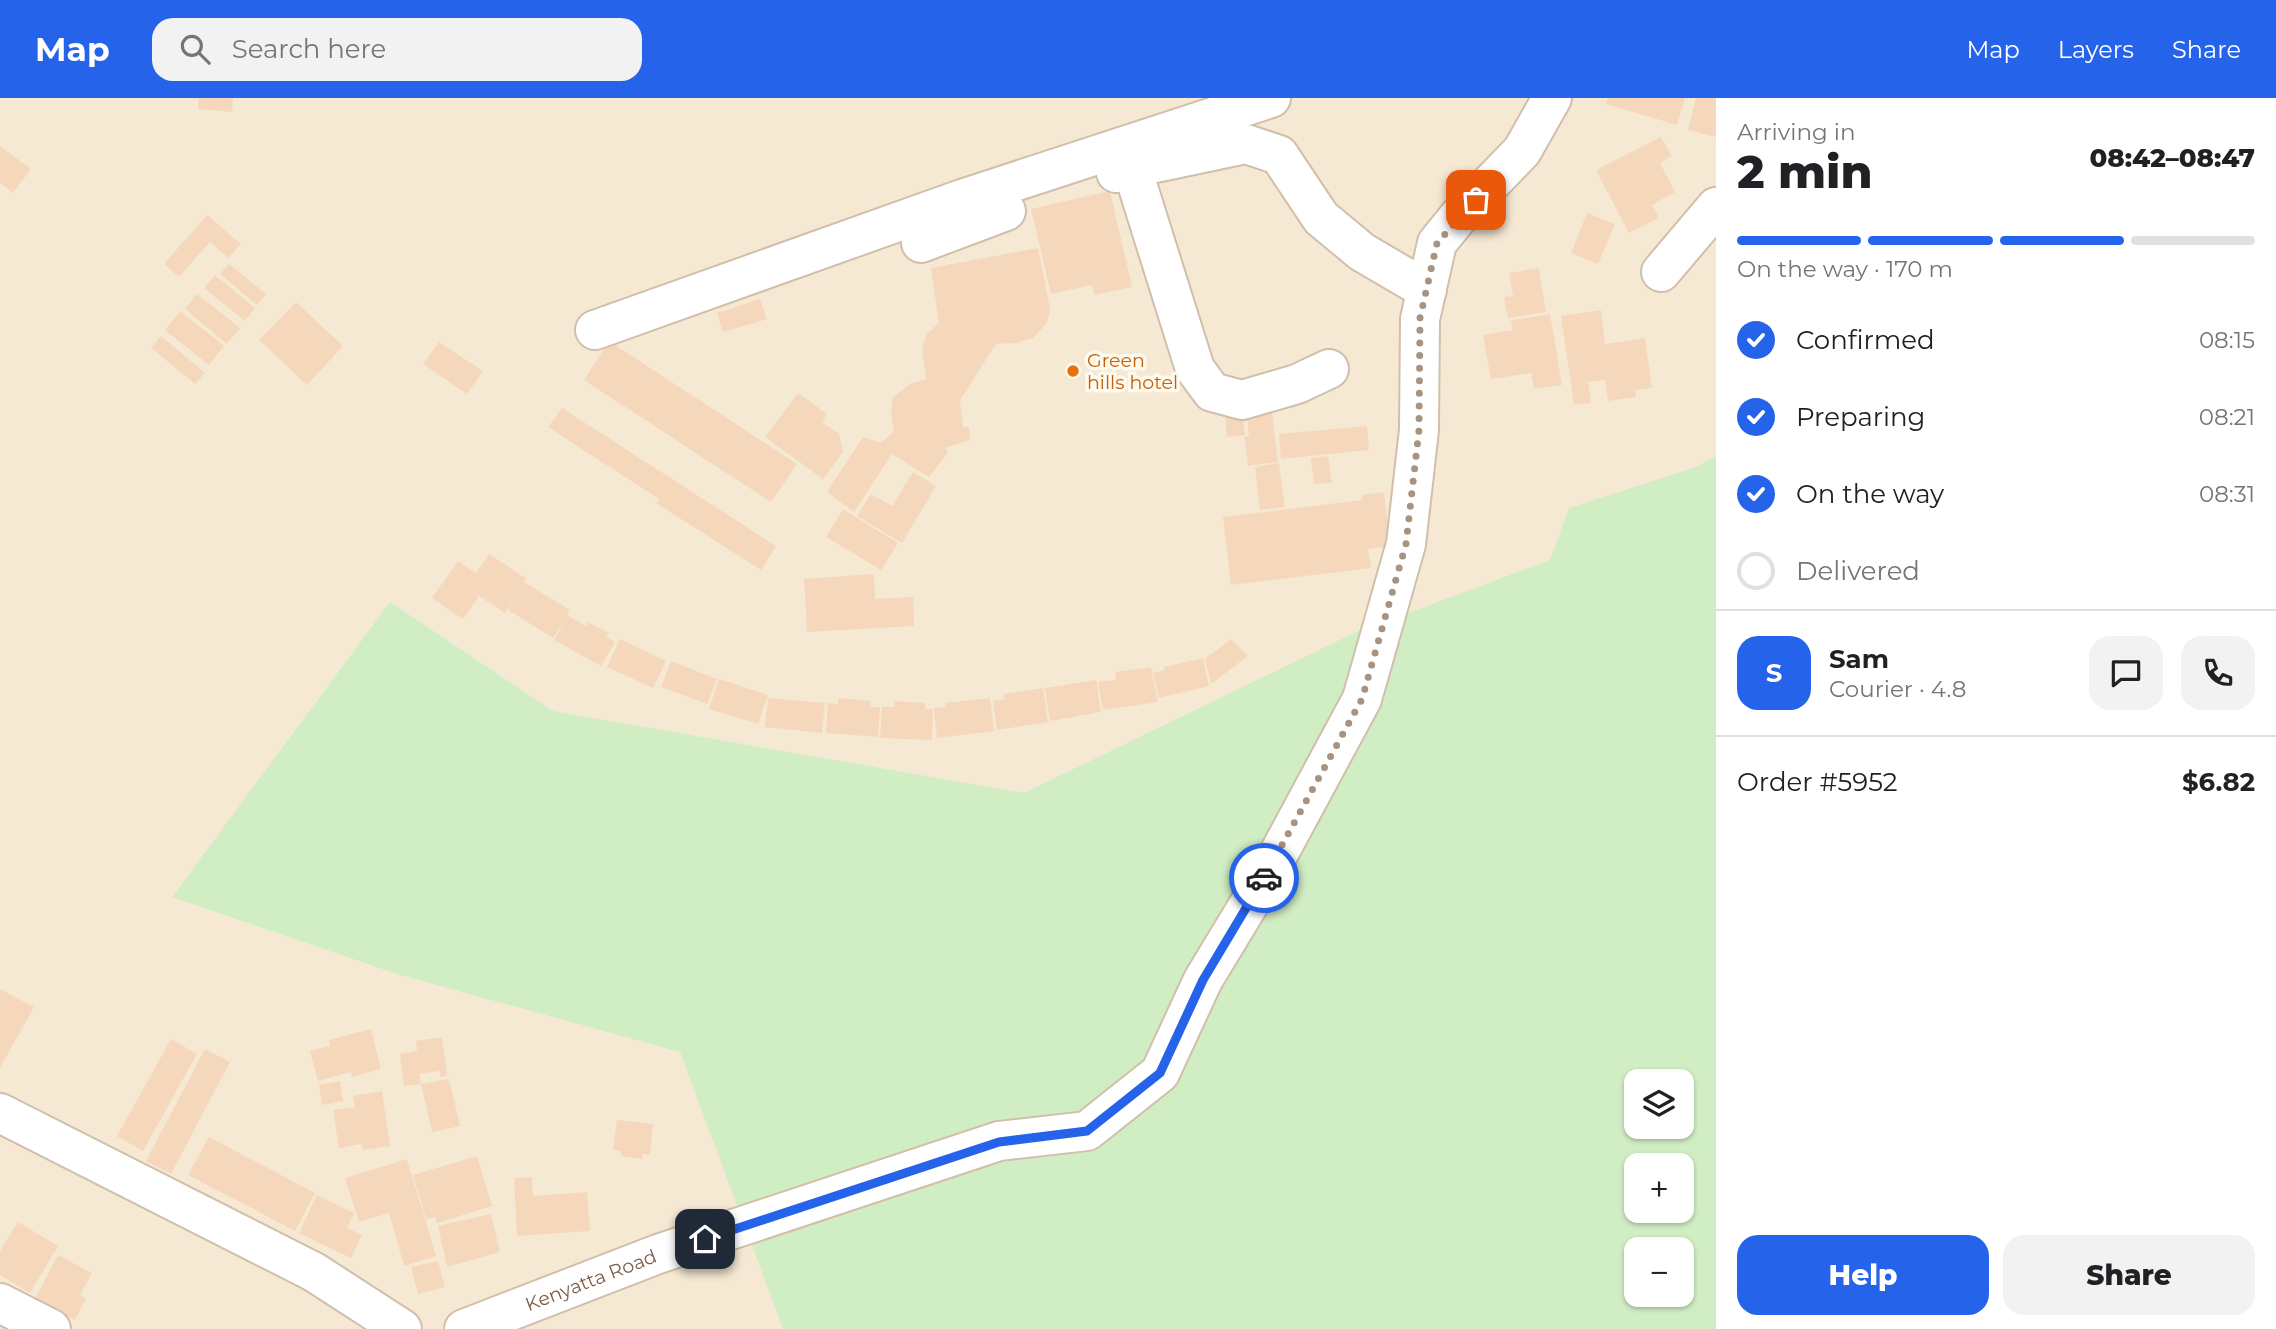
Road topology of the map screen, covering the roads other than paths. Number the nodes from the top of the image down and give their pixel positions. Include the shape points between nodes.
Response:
1 (1271, 98) edge
2 (1552, 98) edge
3 (1132, 168) junction
4 (1716, 207) edge
5 (921, 243) dead end
6 (1661, 272) dead end
7 (1427, 289) junction
8 (595, 330) dead end
9 (1329, 369) dead end
10 (0, 1113) edge
11 (0, 1303) edge
12 (51, 1329) edge
13 (402, 1329) edge
14 (464, 1329) edge

1 - 8 street via 962,199
2 - 7 street, Kenyatta Road via 1522,151 1437,243
3 - 5 street
3 - 7 street via 1246,144 1279,155 1321,218 1362,252
3 - 9 street via 1195,369 1212,392 1242,400
4 - 6 street
7 - 14 street, Kenyatta Road via 1420,318 1419,430 1406,544 1362,699 1272,866 1203,980 1160,1073 1087,1131 999,1142 658,1255
10 - 13 street via 314,1272
11 - 12 street

